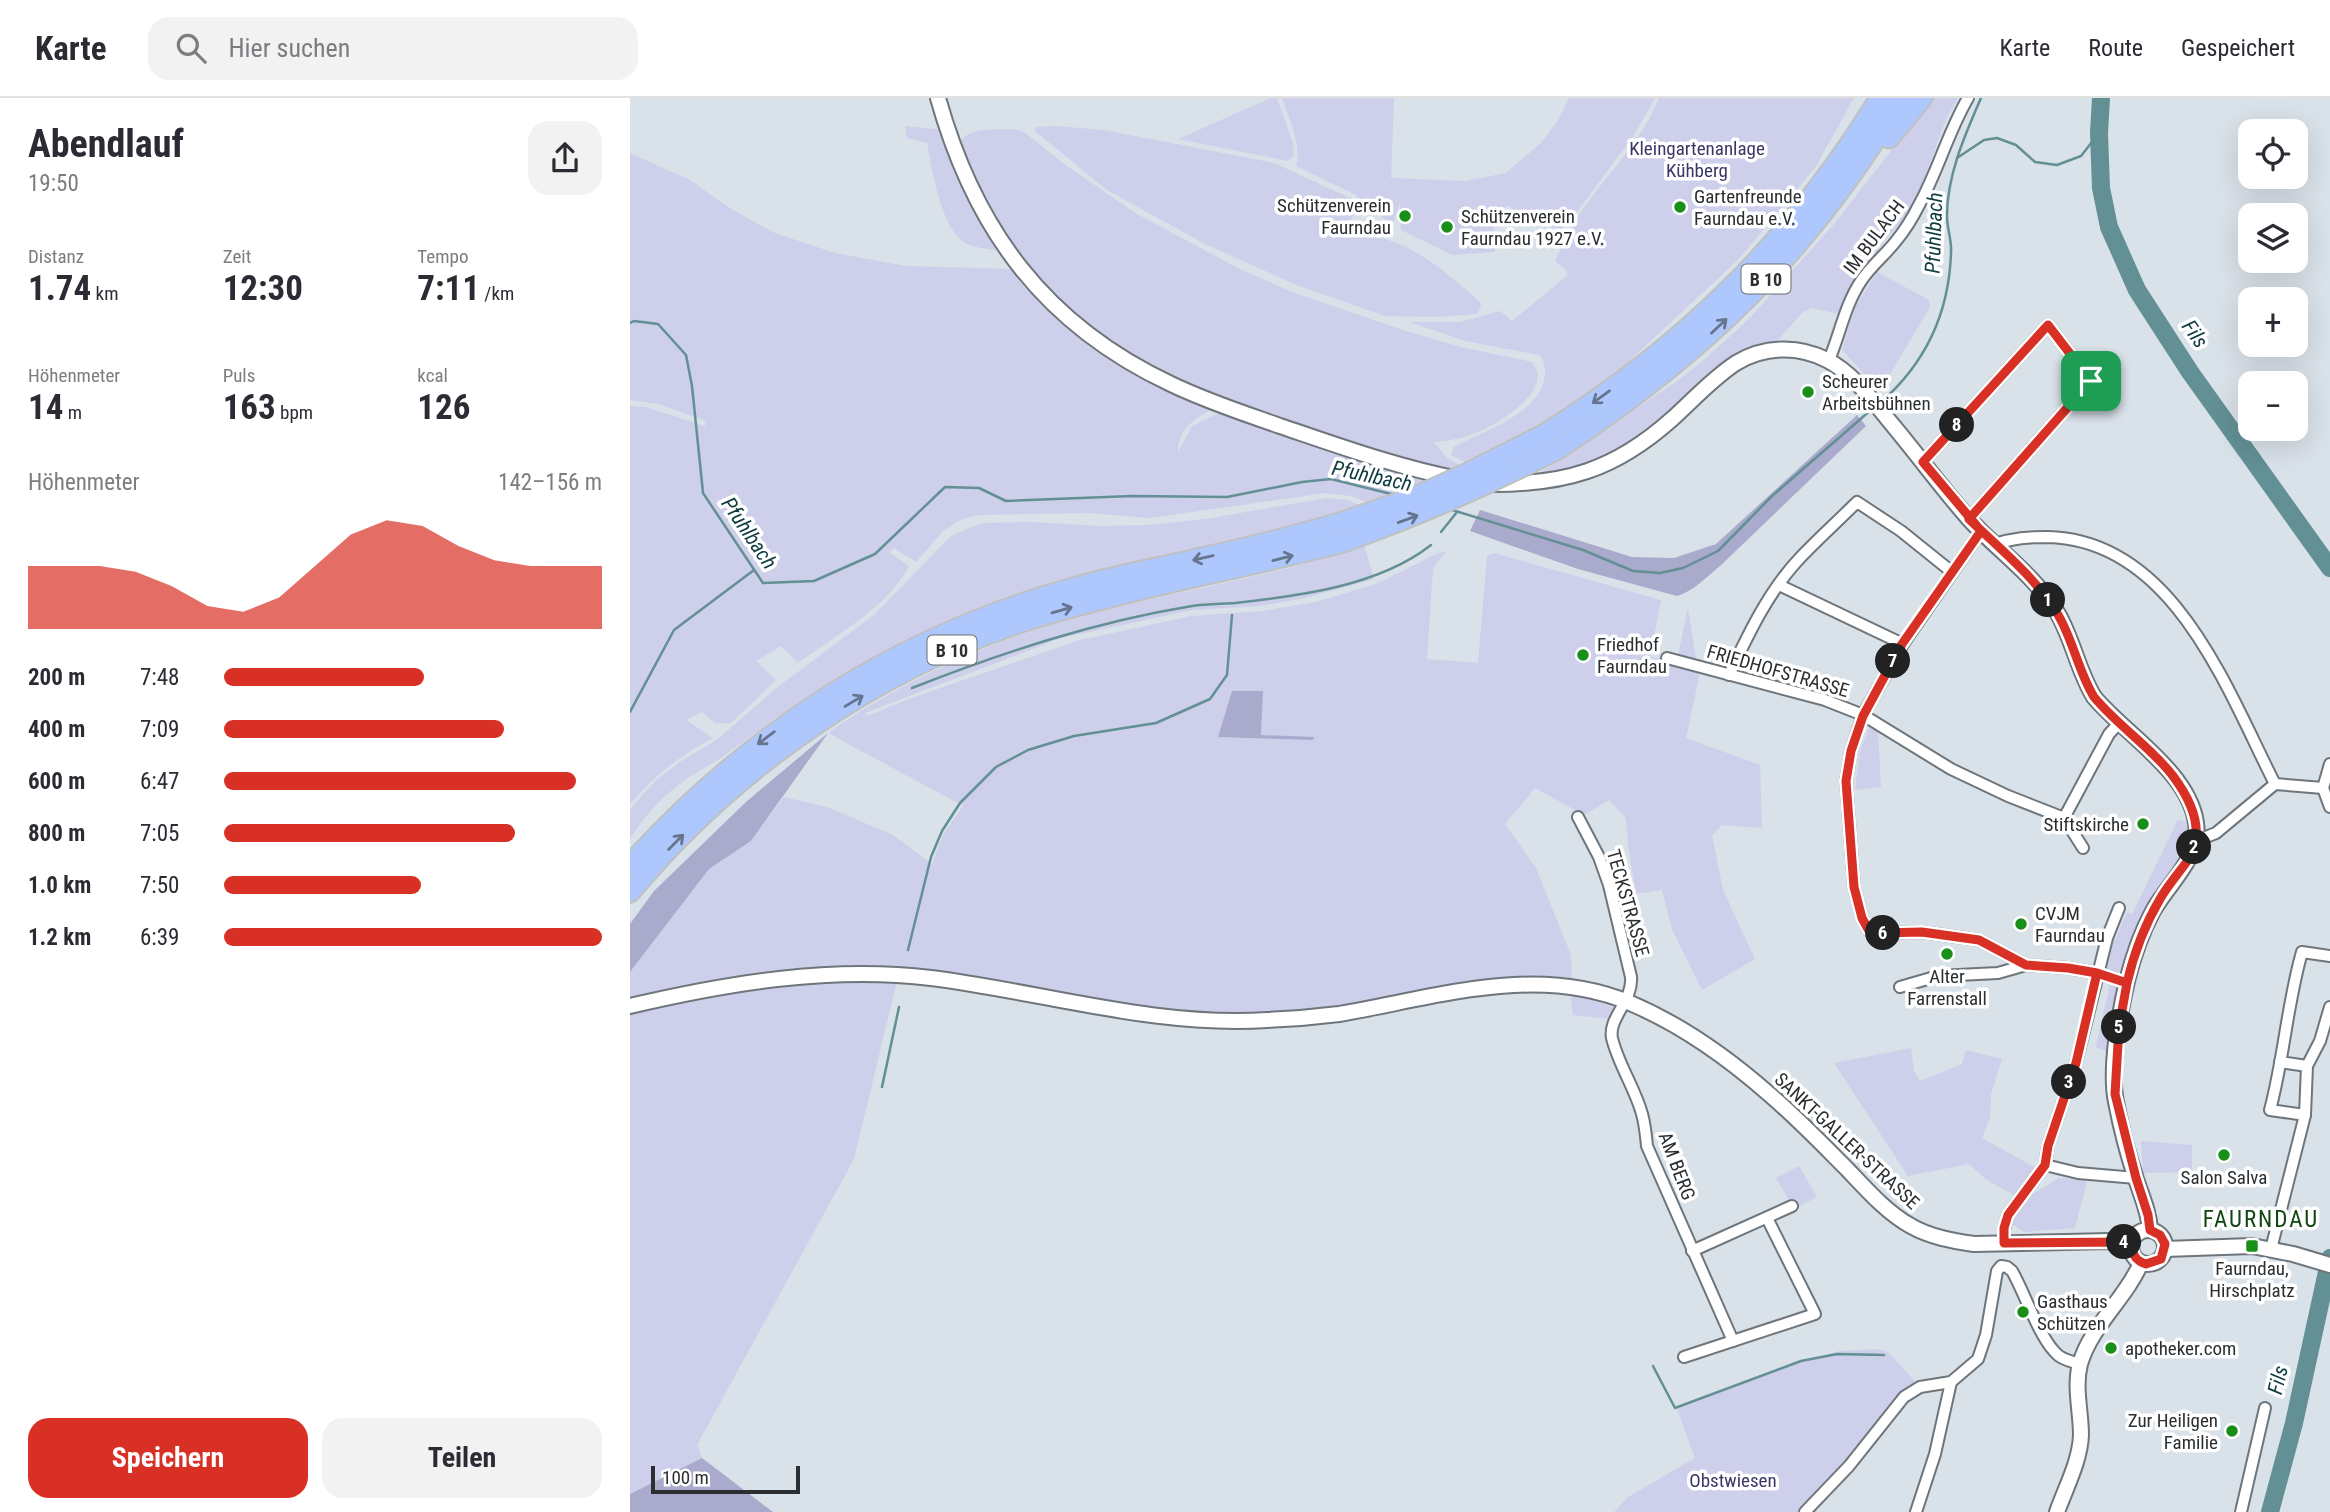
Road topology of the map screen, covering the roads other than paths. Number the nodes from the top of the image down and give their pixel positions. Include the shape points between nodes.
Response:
1 (938, 98) edge
2 (1863, 98) edge
3 (1880, 98) edge
4 (1901, 98) edge
5 (1922, 98) edge
6 (1968, 98) edge
7 (1852, 175) junction
8 (1828, 177) junction
9 (1829, 360) junction
10 (1552, 441) junction
11 (1923, 462) junction
12 (1969, 519) junction
13 (1981, 531) junction
14 (1342, 532) junction
15 (1995, 544) junction
16 (1952, 572) junction
17 (1779, 584) junction
18 (1902, 644) junction
19 (1667, 658) dead end
20 (1729, 675) junction
21 (1863, 716) junction
22 (2119, 723) junction
23 (2330, 764) edge
24 (2275, 784) junction
25 (2323, 789) junction
26 (2330, 807) edge
27 (1578, 817) dead end
28 (2064, 818) junction
29 (2196, 841) junction
30 (2083, 848) dead end
31 (630, 865) edge
32 (630, 892) edge
33 (2119, 908) dead end
34 (2330, 956) edge
35 (2026, 965) junction
36 (2097, 973) junction
37 (2127, 983) junction
38 (1900, 987) dead end
39 (1626, 1002) junction
40 (630, 1006) edge
41 (2330, 1007) edge
42 (2280, 1062) junction
43 (2307, 1066) junction
44 (2305, 1115) junction
45 (2045, 1165) junction
46 (2136, 1178) junction
47 (1792, 1206) dead end
48 (1767, 1218) junction
49 (2150, 1230) junction
50 (2004, 1243) junction
51 (2132, 1244) junction
52 (2165, 1249) junction
53 (2271, 1249) junction
54 (1692, 1251) junction
55 (2141, 1262) junction
56 (2330, 1265) edge
57 (1732, 1342) junction
58 (1684, 1357) dead end
59 (2080, 1364) junction
60 (1951, 1382) junction
61 (2265, 1408) dead end
62 (1805, 1512) edge
63 (1916, 1512) edge
64 (2057, 1512) edge
65 (2241, 1512) edge

1 - 9 street via 966,180 986,220 1010,256 1074,324 1172,385 1343,448 1428,473 1483,484 1530,484 1570,476 1606,465 1651,438 1735,364 1755,354 1793,349
2 - 8 highway, B 10 via 1836,149
3 - 8 highway, B 10
4 - 7 highway, B 10
5 - 7 highway via 1873,159
6 - 9 street, IM BULACH via 1914,215 1860,284
10 -> 7 highway, B 10 via 1638,394 1719,327 1797,244
8 -> 10 highway, B 10 via 1766,253 1698,321
9 - 11 street via 1872,400
10 - 14 highway, B 10, bridge via 1453,500 1418,515
11 - 12 street
11 - 12 street via 2048,325 2091,381
12 - 13 street
13 - 15 street
13 - 16 street
14 -> 31 highway, B 10 via 1264,544 1072,588 913,649 830,694 743,755
32 -> 14 highway, B 10 via 708,810 762,764 837,711 922,664 1080,604 1281,558
15 - 22 street via 2038,586 2059,615 2087,686
15 - 24 street via 2017,537 2091,543 2121,558 2161,589 2204,644
16 - 17 street via 1857,502
16 - 18 street
17 - 18 street
17 - 20 street
18 - 21 street
19 - 20 street, FRIEDHOFSTRASSE
20 - 21 street, FRIEDHOFSTRASSE via 1825,700
21 - 28 street, FRIEDHOFSTRASSE via 1951,769
21 - 35 street via 1846,781 1854,887 1868,929 1979,940
22 - 28 street
22 - 29 street via 2173,776 2193,810
23 - 25 street
24 - 25 street
24 - 29 street via 2216,833
25 - 26 street
27 - 39 street, TECKSTRASSE via 1609,885 1631,977
28 - 30 street
29 - 37 street via 2151,914
33 - 36 street
34 - 42 street via 2302,952
35 - 36 street
35 - 38 street via 1998,973 1938,976
36 - 37 street
36 - 45 street
37 - 46 street via 2115,1094
39 - 40 street, SANKT-GALLER-STRASSE via 1559,985 1479,988 1335,1014 1195,1020 1124,1013 995,987 857,974 730,985
39 - 50 street, SANKT-GALLER-STRASSE via 1714,1051 1768,1093 1912,1227 1954,1241
39 - 54 street, AM BERG via 1611,1035 1642,1114 1647,1146
41 - 43 street
42 - 43 street
42 - 44 street via 2270,1110
43 - 44 street
44 - 53 street
45 - 46 street
45 - 50 street via 2008,1215
46 - 49 street
47 - 48 street
48 - 54 street
48 - 57 street via 1815,1314
49 - 51 street via 2136,1236
49 - 52 street via 2160,1235
50 - 51 street, SANKT-GALLER-STRASSE
51 - 55 street via 2133,1255
52 - 53 street via 2236,1245
52 - 55 street via 2157,1262
53 - 56 street
54 - 57 street, AM BERG
55 - 59 street
57 - 58 street
59 - 60 street via 2055,1352 2009,1268 2001,1266 1982,1353
59 - 64 street via 2081,1437
60 - 62 street via 1920,1387 1904,1397
60 - 63 street
61 - 65 street

